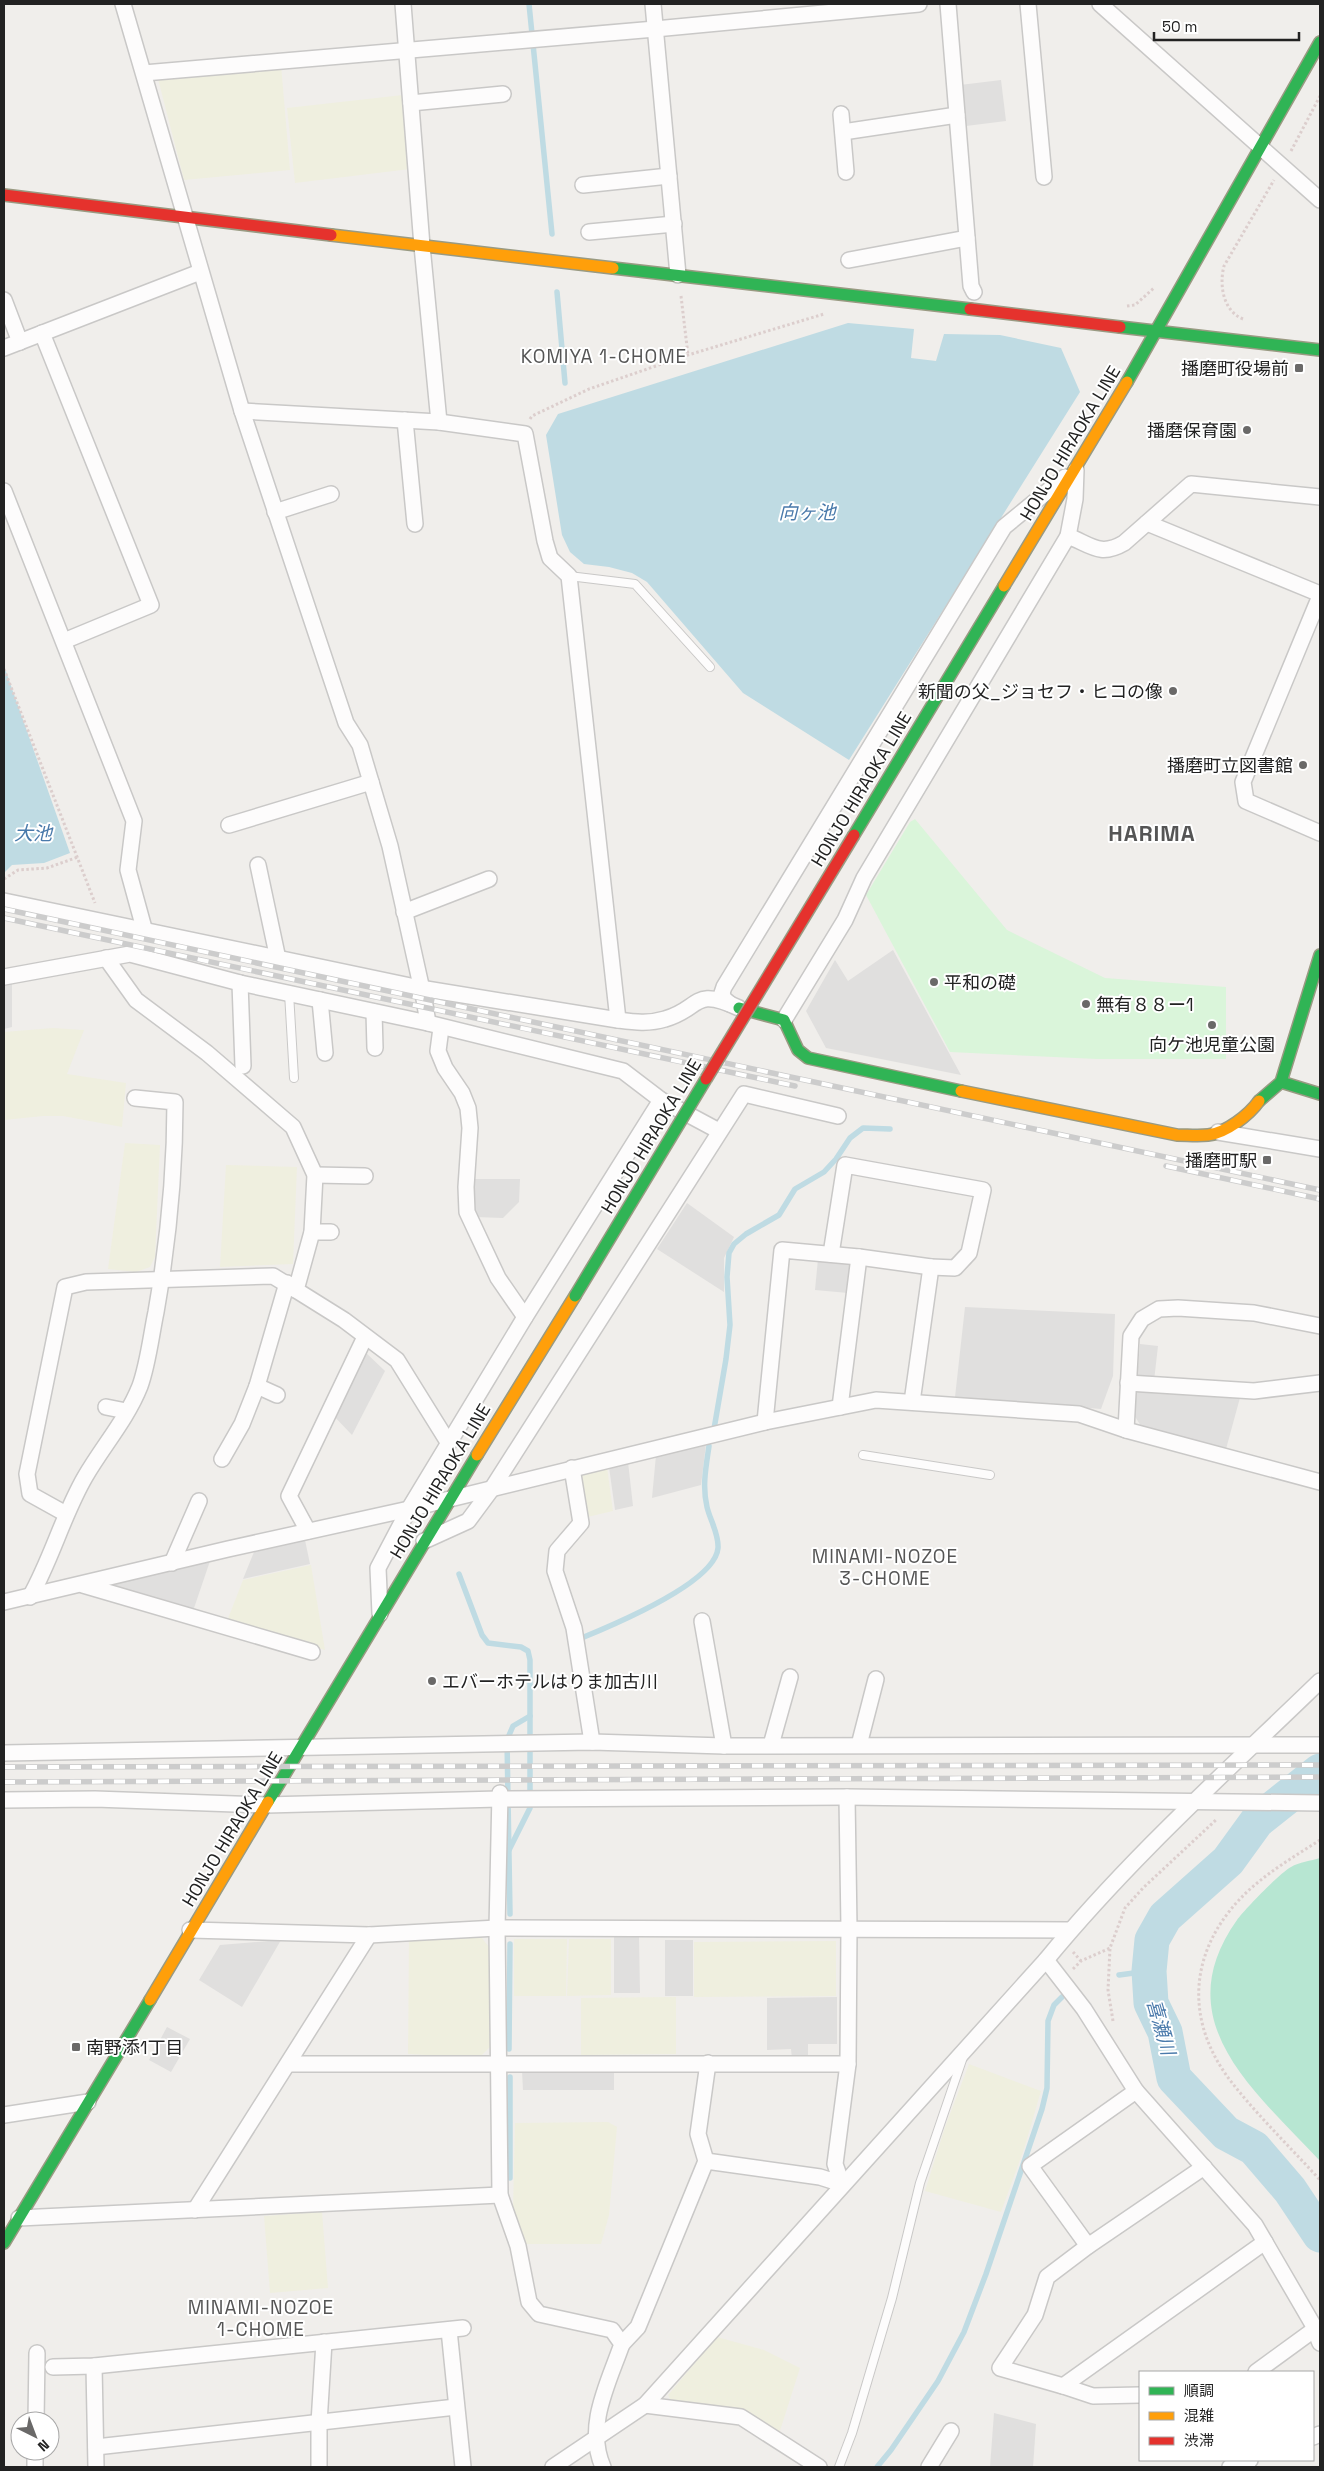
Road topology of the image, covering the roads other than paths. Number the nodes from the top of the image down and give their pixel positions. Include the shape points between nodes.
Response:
1 (124, 4) edge
2 (403, 4) edge
3 (653, 4) edge
4 (919, 4) edge
5 (948, 4) edge
6 (1028, 4) edge
7 (1100, 4) edge
8 (655, 29) junction
9 (1320, 42) edge
10 (408, 51) junction
11 (144, 72) junction
12 (503, 94) dead end
13 (411, 103) junction
14 (841, 114) dead end
15 (957, 115) junction
16 (843, 132) junction
17 (1262, 146) junction
18 (846, 172) dead end
19 (669, 176) junction
20 (1044, 177) dead end
21 (583, 185) dead end
22 (4, 195) edge
23 (1320, 200) edge
24 (186, 219) junction
25 (674, 224) junction
26 (589, 232) dead end
27 (967, 238) junction
28 (422, 246) junction
29 (849, 260) dead end
30 (200, 272) junction
31 (678, 275) junction
32 (974, 292) dead end
33 (4, 300) edge
34 (42, 333) junction
35 (1157, 333) junction
36 (20, 342) junction
37 (4, 348) edge
38 (1320, 350) edge
39 (242, 411) junction
40 (405, 420) junction
41 (439, 422) junction
42 (1076, 468) junction
43 (4, 492) edge
44 (331, 494) dead end
45 (1320, 497) edge
46 (275, 512) junction
47 (1147, 523) junction
48 (415, 524) dead end
49 (1068, 536) junction
50 (569, 576) junction
51 (1320, 595) edge
52 (64, 641) junction
53 (710, 667) dead end
54 (371, 782) junction
55 (229, 825) dead end
56 (1320, 833) edge
57 (258, 865) dead end
58 (489, 879) dead end
59 (4, 901) edge
60 (404, 912) junction
61 (145, 932) junction
62 (1320, 955) edge
63 (106, 958) junction
64 (278, 959) junction
65 (738, 967) junction
66 (4, 976) edge
67 (240, 983) junction
68 (420, 988) junction
69 (289, 993) junction
70 (320, 1000) junction
71 (734, 1006) junction
72 (682, 1010) junction
73 (374, 1012) junction
74 (618, 1020) junction
75 (784, 1020) junction
76 (434, 1025) junction
77 (375, 1048) dead end
78 (325, 1053) dead end
79 (244, 1066) dead end
80 (294, 1078) dead end
81 (1281, 1082) junction
82 (1320, 1094) edge
83 (135, 1098) dead end
84 (661, 1100) junction
85 (838, 1116) dead end
86 (1244, 1118) junction
87 (719, 1131) junction
88 (1218, 1132) junction
89 (1259, 1139) junction
90 (1320, 1149) edge
91 (315, 1176) junction
92 (365, 1176) dead end
93 (312, 1232) junction
94 (331, 1232) dead end
95 (831, 1254) junction
96 (859, 1257) junction
97 (931, 1267) junction
98 (162, 1278) junction
99 (292, 1286) junction
100 (525, 1317) junction
101 (1320, 1326) edge
102 (366, 1337) junction
103 (1128, 1383) junction
104 (1320, 1383) edge
105 (257, 1386) junction
106 (277, 1395) dead end
107 (912, 1402) junction
108 (106, 1407) dead end
109 (840, 1407) junction
110 (126, 1411) junction
111 (765, 1422) junction
112 (1126, 1430) junction
113 (448, 1442) junction
114 (863, 1455) dead end
115 (222, 1459) dead end
116 (572, 1468) junction
117 (990, 1475) dead end
118 (1320, 1482) edge
119 (491, 1490) junction
120 (449, 1499) junction
121 (199, 1501) dead end
122 (409, 1510) junction
123 (66, 1514) junction
124 (308, 1531) junction
125 (424, 1541) junction
126 (172, 1563) junction
127 (84, 1585) junction
128 (30, 1597) junction
129 (4, 1602) edge
130 (380, 1614) junction
131 (702, 1621) dead end
132 (312, 1652) dead end
133 (790, 1677) dead end
134 (876, 1679) dead end
135 (1320, 1681) edge
136 (592, 1742) junction
137 (1254, 1744) junction
138 (1320, 1744) edge
139 (771, 1745) junction
140 (859, 1745) junction
141 (724, 1746) junction
142 (301, 1748) junction
143 (4, 1753) edge
144 (499, 1796) junction
145 (847, 1797) junction
146 (4, 1800) edge
147 (1194, 1802) junction
148 (1320, 1803) edge
149 (266, 1805) junction
150 (497, 1928) junction
151 (849, 1928) junction
152 (190, 1930) junction
153 (1070, 1930) junction
154 (369, 1934) junction
155 (1046, 1960) junction
156 (967, 2046) junction
157 (708, 2063) junction
158 (288, 2064) junction
159 (497, 2064) junction
160 (848, 2064) junction
161 (1136, 2091) junction
162 (88, 2102) junction
163 (4, 2115) edge
164 (706, 2161) junction
165 (1204, 2167) junction
166 (842, 2184) junction
167 (500, 2195) junction
168 (195, 2210) junction
169 (19, 2218) junction
170 (1265, 2242) junction
171 (4, 2243) edge
172 (1088, 2246) junction
173 (1318, 2336) edge
174 (324, 2342) junction
175 (622, 2344) junction
176 (37, 2352) dead end
177 (94, 2366) junction
178 (53, 2367) dead end
179 (1258, 2371) edge
180 (1064, 2386) junction
181 (1139, 2395) edge
182 (645, 2405) junction
183 (456, 2407) junction
184 (36, 2411) edge
185 (319, 2423) junction
186 (951, 2431) dead end
187 (595, 2438) junction
188 (96, 2447) junction
189 (1247, 2461) edge
190 (96, 2467) edge
191 (319, 2467) edge
192 (463, 2467) edge
193 (553, 2467) edge
194 (603, 2467) edge
195 (818, 2467) edge
196 (838, 2467) edge
197 (929, 2467) edge
198 (1229, 2467) edge

1 - 11 street
2 - 10 street
3 - 8 street
4 - 8 street
5 - 15 street
6 - 20 street
7 - 17 street
8 - 10 street
8 - 19 street
9 - 17 main road, HONJO HIRAOKA LINE
10 - 11 street
10 - 13 street
11 - 24 street
12 - 13 street
13 - 28 street
14 - 16 street
15 - 16 street
15 - 27 street
16 - 18 street
17 - 23 street
17 - 35 main road, HONJO HIRAOKA LINE
19 - 21 street
19 - 25 street
22 - 24 main road
24 - 28 main road
24 - 30 street
25 - 26 street
25 - 31 street
27 - 29 street
27 - 32 street
28 - 31 main road
28 - 41 street
30 - 34 street
30 - 39 street
31 - 35 main road
33 - 36 street
34 - 36 street
34 - 52 street via 151,605
35 - 38 main road
35 - 42 main road, HONJO HIRAOKA LINE
36 - 37 street
39 - 40 street
39 - 46 street
40 - 41 street
40 - 48 street
41 - 50 street via 525,434 550,558
42 - 49 street via 1075,499
42 - 65 street via 1004,527
42 - 120 main road, HONJO HIRAOKA LINE, bridge
43 - 52 street
44 - 46 street
45 - 47 street via 1191,484
46 - 54 street via 346,723 360,744
47 - 49 street via 1124,543 1104,551
47 - 51 street
49 - 75 street via 864,878 846,920
50 - 53 lane via 635,584
50 - 74 street
51 - 56 street via 1243,782 1246,801
52 - 61 street via 134,821 128,870
54 - 55 street
54 - 60 street via 390,846
57 - 64 street
58 - 60 street
59 - 61 street
60 - 68 street
61 - 64 street
62 - 81 main road
63 - 66 street
63 - 67 street via 130,954
63 - 91 street via 136,1000 207,1053 293,1127
64 - 68 street
65 - 71 street via 722,993 724,999
65 - 72 street
67 - 69 street
67 - 79 street
68 - 74 street
68 - 76 street
69 - 70 street
69 - 80 lane
70 - 73 street
70 - 78 street
71 - 72 street via 702,998
71 - 75 main road
72 - 74 street via 667,1019 653,1022
73 - 76 street
73 - 77 street
75 - 88 main road via 794,1038 795,1048 803,1057 817,1061 1178,1135
76 - 84 street via 623,1070
76 - 100 street via 438,1051 468,1108 468,1212 498,1278
81 - 82 main road
81 - 86 main road
83 - 98 street via 176,1102
84 - 87 street
84 - 100 street
85 - 87 street via 744,1094
86 - 88 main road
86 - 89 street via 1247,1130
87 - 119 street
88 - 89 street
89 - 90 street
91 - 92 street
91 - 93 street
93 - 94 street
93 - 99 street
95 - 96 street
95 - 97 street via 845,1165 983,1190 969,1253 955,1268
95 - 111 street via 782,1250
96 - 97 street
96 - 109 street
97 - 107 street
98 - 99 street via 273,1276
98 - 110 street via 140,1385
98 - 123 street via 86,1282 65,1288 27,1474 30,1494
99 - 102 street
99 - 105 street
100 - 113 street
101 - 103 street via 1254,1313 1178,1308 1159,1310 1142,1319 1131,1336
102 - 113 street via 397,1360
102 - 124 street via 289,1496
103 - 104 street via 1254,1391
103 - 112 street
105 - 106 street
105 - 115 street via 242,1424
107 - 109 street via 876,1400
107 - 112 street via 1080,1414
108 - 110 street
109 - 111 street
110 - 123 street
111 - 116 street
112 - 118 street
113 - 122 street
114 - 117 lane
116 - 119 street
116 - 136 street via 581,1523 557,1551 555,1571 574,1628
119 - 120 street
119 - 125 street via 468,1521
120 - 122 street
120 - 125 main road, HONJO HIRAOKA LINE
121 - 126 street
122 - 124 street
122 - 130 street via 378,1568
123 - 128 street via 45,1570
124 - 126 street
125 - 130 main road, HONJO HIRAOKA LINE
126 - 127 street
127 - 128 street
127 - 132 street
128 - 129 street
130 - 142 main road, HONJO HIRAOKA LINE
131 - 141 street
133 - 139 street
134 - 140 street
135 - 137 street
136 - 141 street
136 - 142 street
137 - 138 street
137 - 140 street
137 - 147 street
139 - 140 street
139 - 141 street
142 - 143 street
142 - 149 main road, HONJO HIRAOKA LINE
144 - 145 street
144 - 149 street
144 - 150 street
145 - 147 street
145 - 151 street
146 - 149 street via 94,1799
147 - 148 street
147 - 153 street
149 - 152 main road, HONJO HIRAOKA LINE
150 - 151 street
150 - 154 street
150 - 159 street
151 - 153 street
151 - 160 street
152 - 154 street
152 - 162 main road, HONJO HIRAOKA LINE
153 - 155 street
154 - 158 street
155 - 156 street
155 - 161 street via 1084,2009
156 - 166 street
156 - 196 lane via 920,2183 892,2298 852,2432
157 - 159 street
157 - 160 street
157 - 164 street via 698,2134
158 - 159 street
158 - 168 street
159 - 167 street
160 - 166 street via 835,2164
161 - 165 street
161 - 172 street via 1030,2166
162 - 163 street
162 - 169 main road, HONJO HIRAOKA LINE
164 - 166 street via 820,2177
164 - 175 street via 638,2327
165 - 170 street via 1255,2225
165 - 172 street
166 - 182 street
167 - 168 street
167 - 175 street via 518,2246 529,2302 539,2314 612,2330
168 - 169 street
169 - 171 main road, HONJO HIRAOKA LINE
170 - 173 street
170 - 180 street
172 - 180 street via 1048,2277 1035,2315 1000,2368
173 - 179 street
174 - 177 street
174 - 183 street via 456,2329
174 - 185 street
175 - 187 street via 598,2414
176 - 184 street
177 - 178 street
177 - 188 street
180 - 181 street via 1093,2396
182 - 187 street
182 - 195 street via 741,2417
183 - 185 street
183 - 192 street
185 - 188 street
185 - 191 street
186 - 197 street
187 - 193 street
187 - 194 street via 596,2452
188 - 190 street
189 - 198 street

